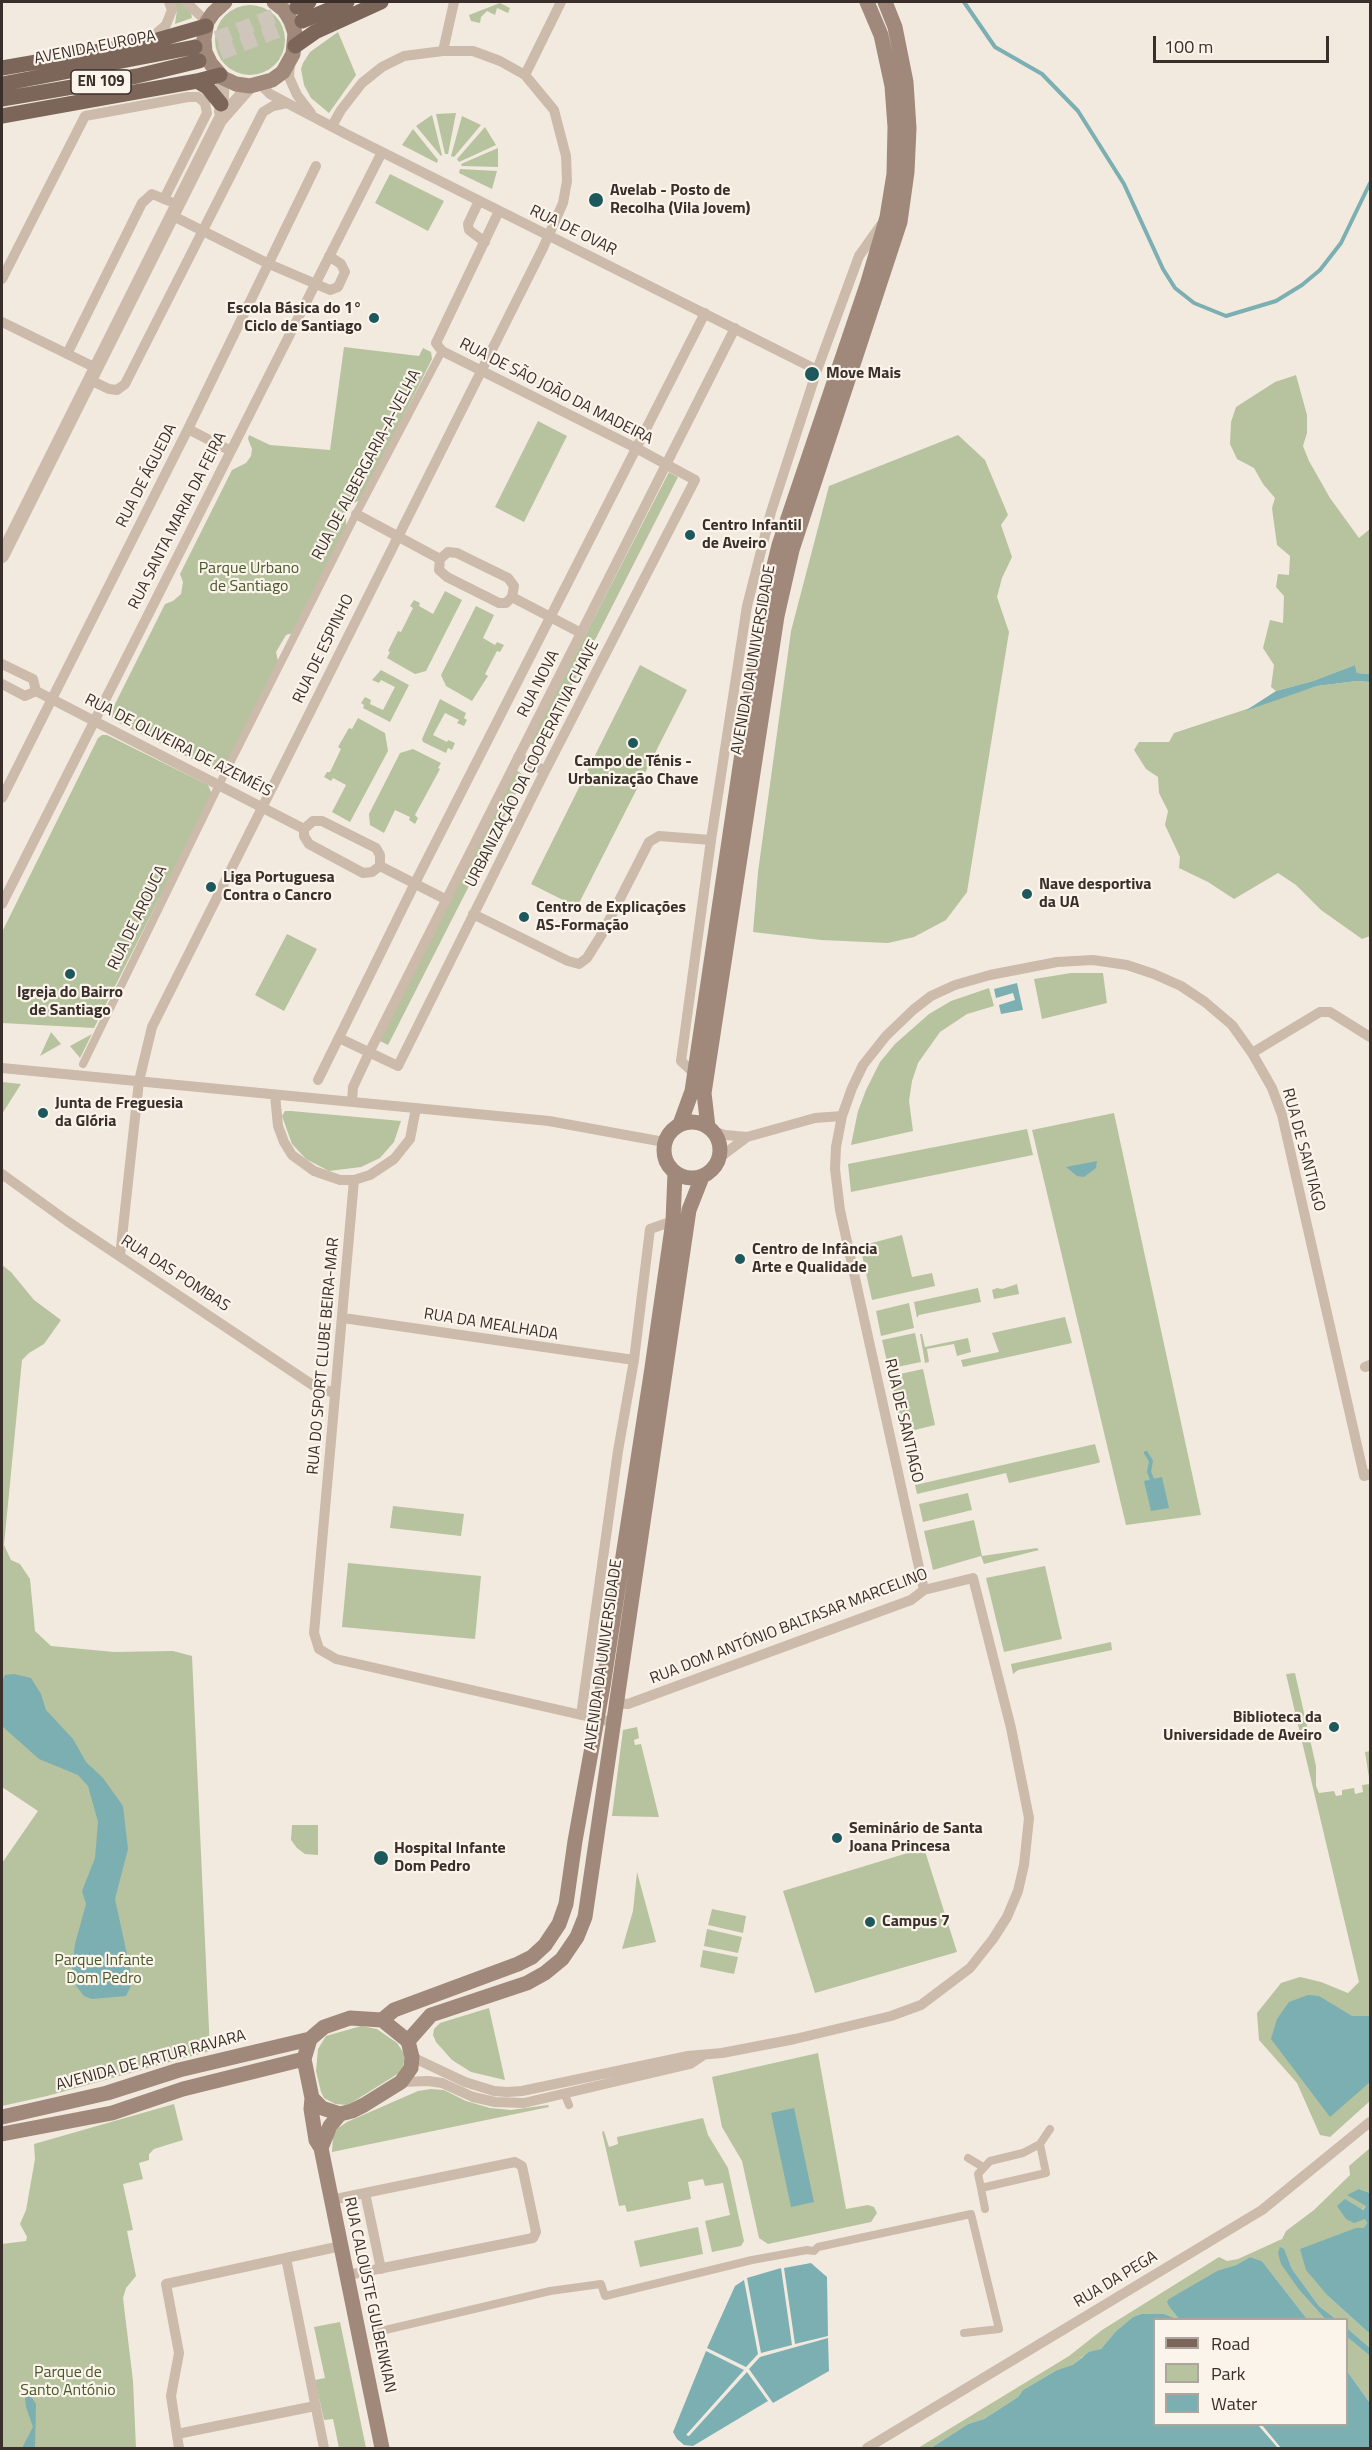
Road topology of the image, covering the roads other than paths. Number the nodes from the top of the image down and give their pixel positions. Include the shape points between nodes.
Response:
1 (169, 2) edge
2 (186, 2) edge
3 (225, 2) edge
4 (274, 2) edge
5 (346, 2) edge
6 (381, 2) edge
7 (454, 2) edge
8 (561, 2) edge
9 (867, 2) edge
10 (885, 2) edge
11 (302, 10) tunnel mouth
12 (207, 24) junction
13 (147, 43) junction
14 (295, 46) junction
15 (443, 51) junction
16 (290, 62) junction
17 (2, 68) edge
18 (525, 75) junction
19 (221, 76) junction
20 (197, 81) junction
21 (2, 84) edge
22 (255, 85) junction
23 (2, 99) edge
24 (287, 103) junction
25 (221, 104) junction
26 (2, 116) edge
27 (315, 117) junction
28 (220, 120) junction
29 (332, 126) junction
30 (382, 152) junction
31 (316, 166) dead end
32 (480, 201) junction
33 (170, 206) junction
34 (499, 212) junction
35 (887, 217) junction
36 (203, 231) junction
37 (549, 236) junction
38 (485, 242) junction
39 (329, 256) junction
40 (269, 264) junction
41 (2, 279) edge
42 (315, 285) junction
43 (705, 314) junction
44 (2, 322) edge
45 (735, 328) junction
46 (439, 347) junction
47 (67, 354) junction
48 (817, 370) junction
49 (482, 371) junction
50 (93, 374) junction
51 (188, 429) junction
52 (636, 448) junction
53 (231, 451) junction
54 (666, 464) junction
55 (356, 514) junction
56 (398, 536) junction
57 (2, 556) edge
58 (440, 559) junction
59 (512, 597) junction
60 (550, 617) junction
61 (581, 633) junction
62 (2, 664) edge
63 (2, 684) edge
64 (36, 691) junction
65 (52, 699) junction
66 (94, 720) junction
67 (518, 757) junction
68 (545, 771) junction
69 (219, 784) junction
70 (2, 798) edge
71 (262, 806) junction
72 (304, 828) junction
73 (711, 840) junction
74 (381, 866) junction
75 (415, 883) junction
76 (447, 900) junction
77 (2, 904) edge
78 (473, 914) junction
79 (1371, 1037) edge
80 (339, 1038) junction
81 (369, 1053) junction
82 (1252, 1053) junction
83 (83, 1064) dead end
84 (2, 1068) edge
85 (694, 1073) junction
86 (318, 1080) dead end
87 (139, 1081) junction
88 (275, 1095) junction
89 (352, 1102) junction
90 (416, 1108) junction
91 (842, 1116) junction
92 (680, 1124) junction
93 (710, 1129) junction
94 (747, 1137) junction
95 (664, 1142) junction
96 (719, 1158) junction
97 (675, 1173) junction
98 (2, 1174) edge
99 (702, 1177) junction
100 (354, 1180) junction
101 (673, 1221) junction
102 (120, 1256) junction
103 (343, 1318) junction
104 (634, 1360) junction
105 (334, 1393) junction
106 (1367, 1475) edge
107 (924, 1590) junction
108 (615, 1703) junction
109 (580, 1714) junction
110 (605, 1720) junction
111 (382, 2020) junction
112 (310, 2039) junction
113 (408, 2041) junction
114 (702, 2056) junction
115 (412, 2057) junction
116 (304, 2059) junction
117 (401, 2082) junction
118 (312, 2098) junction
119 (340, 2114) junction
120 (2, 2117) edge
121 (1371, 2122) edge
122 (1050, 2129) dead end
123 (2, 2134) edge
124 (1040, 2144) junction
125 (321, 2148) junction
126 (968, 2158) dead end
127 (983, 2167) junction
128 (981, 2188) junction
129 (366, 2193) junction
130 (331, 2200) junction
131 (985, 2210) dead end
132 (341, 2246) junction
133 (286, 2258) junction
134 (381, 2269) junction
135 (348, 2275) junction
136 (999, 2330) junction
137 (381, 2331) dead end
138 (964, 2333) dead end
139 (1007, 2337) dead end
140 (315, 2406) junction
141 (177, 2434) junction
142 (179, 2448) edge
143 (324, 2448) edge
144 (382, 2448) edge
145 (867, 2448) edge

1 - 13 street via 172,10 166,25
2 - 12 street
3 - 12 main road
4 - 14 main road via 291,21
5 - 11 main road
6 - 14 main road via 315,32
7 - 15 street
8 - 18 street
9 - 35 main road, AVENIDA DA UNIVERSIDADE via 881,35 892,86 894,174
10 - 93 main road, AVENIDA DA UNIVERSIDADE via 895,27 906,82 908,161 900,222 792,550 777,616 704,1093
12 - 13 main road
12 - 19 main road via 205,52
13 - 17 main road
14 - 16 main road
15 - 18 street via 472,51
15 - 29 street via 404,56 382,67 362,83
16 - 22 main road via 272,80
16 - 27 street, RUA DE OVAR via 289,76 297,95
18 - 37 street, RUA DE ESPINHO via 554,110 566,156 563,203
19 - 20 main road
19 - 22 main road via 236,84
19 - 25 street
20 - 25 main road
20 - 26 main road
21 - 23 main road, AVENIDA EUROPA / EN 109 via 197,54 137,76
22 - 24 street, RUA DE OVAR
22 - 28 street
24 - 27 street, RUA DE OVAR
24 - 36 street via 263,112
25 - 28 street
27 - 29 street, RUA DE OVAR
28 - 33 street
29 - 30 street, RUA DE OVAR
30 - 32 street, RUA DE OVAR
30 - 39 street, RUA SANTA MARIA DA FEIRA
31 - 40 street, RUA DE ÁGUEDA
32 - 34 street, RUA DE OVAR
32 - 38 street via 468,224 469,230
33 - 36 street
33 - 41 street via 207,113 205,103 198,97 188,97 85,116
33 - 47 street via 152,194 142,203
33 - 50 street
34 - 37 street, RUA DE OVAR
34 - 38 street
35 - 48 street, AVENIDA DA UNIVERSIDADE via 859,256
35 - 85 main road, AVENIDA DA UNIVERSIDADE via 779,545 763,611
36 - 40 street
36 - 50 street via 125,384 117,390 109,389
37 - 43 street, RUA DE OVAR
37 - 49 street, RUA DE ESPINHO
38 - 46 street
39 - 42 street, RUA SANTA MARIA DA FEIRA
39 - 42 street via 345,272 338,287 330,290
40 - 42 street
40 - 51 street, RUA DE ÁGUEDA
42 - 53 street, RUA SANTA MARIA DA FEIRA
43 - 45 street, RUA DE OVAR
43 - 52 street, RUA NOVA
44 - 47 street
45 - 48 street, RUA DE OVAR
45 - 54 street, RUA NOVA
46 - 49 street, RUA DE SÃO JOÃO DA MADEIRA
46 - 55 street, RUA DE ALBERGARIA-A-VELHA
47 - 50 street
48 - 73 street, AVENIDA DA UNIVERSIDADE via 771,512 747,606
49 - 52 street, RUA DE SÃO JOÃO DA MADEIRA
49 - 56 street, RUA DE ESPINHO
50 - 57 street
51 - 53 street
51 - 65 street, RUA DE ÁGUEDA
52 - 54 street, RUA DE SÃO JOÃO DA MADEIRA
52 - 60 street, RUA NOVA
53 - 66 street, RUA SANTA MARIA DA FEIRA
54 - 61 street, RUA NOVA
54 - 68 street, URBANIZAÇÃO DA COOPERATIVA CHAVE via 695,480
55 - 56 street
55 - 69 street, RUA DE ALBERGARIA-A-VELHA
56 - 58 street
56 - 71 street, RUA DE ESPINHO
58 - 59 street via 439,570 447,577 499,603
58 - 59 street via 448,552 457,553 508,578 514,586
59 - 60 street
60 - 61 street
60 - 75 street, RUA NOVA
61 - 67 street, RUA NOVA
62 - 64 street, RUA DE OLIVEIRA DE AZEMÉIS via 33,679
63 - 64 street, RUA DE OLIVEIRA DE AZEMÉIS via 25,696
64 - 65 street, RUA DE OLIVEIRA DE AZEMÉIS
65 - 66 street, RUA DE OLIVEIRA DE AZEMÉIS
65 - 70 street, RUA DE ÁGUEDA
66 - 69 street, RUA DE OLIVEIRA DE AZEMÉIS
66 - 77 street, RUA SANTA MARIA DA FEIRA
67 - 68 street
67 - 76 street, RUA NOVA
68 - 78 street, URBANIZAÇÃO DA COOPERATIVA CHAVE
69 - 71 street, RUA DE OLIVEIRA DE AZEMÉIS
69 - 83 street, RUA DE AROUCA
71 - 72 street, RUA DE OLIVEIRA DE AZEMÉIS
71 - 87 street, RUA DE ESPINHO via 152,1027
72 - 74 street, RUA DE OLIVEIRA DE AZEMÉIS via 309,844 363,873
72 - 74 street via 313,821 331,825 376,848
73 - 78 street via 659,836 649,842 587,958 579,964
73 - 85 street, AVENIDA DA UNIVERSIDADE via 681,1061
74 - 75 street
75 - 76 street
75 - 80 street, RUA NOVA
76 - 81 street, RUA NOVA
78 - 81 street, URBANIZAÇÃO DA COOPERATIVA CHAVE via 398,1066
79 - 82 street via 1330,1012 1320,1012
80 - 81 street
80 - 86 street, RUA NOVA
81 - 89 street, RUA NOVA via 353,1087
82 - 91 street, RUA DE SANTIAGO via 1232,1025 1181,986 1127,965 1094,960 1057,962 990,975 931,996 886,1036 863,1065
82 - 106 street, RUA DE SANTIAGO via 1282,1115
84 - 87 street
85 - 92 main road, AVENIDA DA UNIVERSIDADE
87 - 88 street
87 - 102 street, RUA DE ESPINHO
88 - 89 street
88 - 100 street via 278,1126 292,1155 314,1171
89 - 90 street
90 - 95 street via 549,1121
90 - 100 street via 410,1139 394,1159 370,1175
91 - 94 street via 815,1118
91 - 107 street, RUA DE SANTIAGO via 835,1169 840,1210
92 - 93 main road via 689,1122
92 - 95 main road
93 - 94 street
93 - 96 main road via 719,1143
94 - 96 street
95 - 97 main road via 665,1160
96 - 99 main road via 716,1166
97 - 99 main road via 693,1179
97 - 101 main road, AVENIDA DA UNIVERSIDADE
98 - 102 street, RUA DAS POMBAS
99 - 108 main road, AVENIDA DA UNIVERSIDADE via 689,1210
100 - 103 street, RUA DO SPORT CLUBE BEIRA-MAR
101 - 104 street, AVENIDA DA UNIVERSIDADE via 650,1229
101 - 110 main road, AVENIDA DA UNIVERSIDADE
102 - 105 street, RUA DAS POMBAS via 315,1386
103 - 104 street, RUA DA MEALHADA
103 - 105 street, RUA DO SPORT CLUBE BEIRA-MAR
104 - 109 street, AVENIDA DA UNIVERSIDADE
105 - 109 street, RUA DO SPORT CLUBE BEIRA-MAR via 318,1535 314,1633 319,1649 336,1659
107 - 108 street, RUA DOM ANTÓNIO BALTASAR MARCELINO via 911,1600 628,1704
107 - 114 street, RUA DOM ANTÓNIO BALTASAR MARCELINO via 973,1578 1029,1818 1024,1865 1007,1917 970,1968 921,2005 795,2039
108 - 110 main road, AVENIDA DA UNIVERSIDADE
109 - 110 street, RUA DO SPORT CLUBE BEIRA-MAR
110 - 111 main road, AVENIDA DA UNIVERSIDADE via 575,1841 566,1904 545,1945 519,1964 394,2010
110 - 113 main road, AVENIDA DA UNIVERSIDADE via 596,1852 585,1917 577,1937 562,1959 545,1973 527,1983 431,2015
111 - 112 main road via 350,2018 324,2027
111 - 113 main road
112 - 116 main road
112 - 120 main road, AVENIDA DE ARTUR RAVARA
113 - 115 main road
114 - 115 street via 507,2092 465,2082
114 - 117 street via 690,2064 567,2100 495,2102 428,2080
115 - 117 main road via 411,2068
116 - 118 main road
116 - 123 main road via 183,2089 112,2113
117 - 119 main road via 364,2106
118 - 119 main road via 322,2108
118 - 125 main road, RUA CALOUSTE GULBENKIAN via 314,2132
119 - 125 main road
121 - 145 street, RUA DA PEGA via 1262,2210
122 - 124 street
124 - 127 street
124 - 128 street via 1046,2173
125 - 130 main road, RUA CALOUSTE GULBENKIAN
126 - 127 street
127 - 128 street via 978,2174
128 - 131 street
129 - 130 street
129 - 134 street
129 - 134 street via 515,2162 522,2166 536,2232 533,2238
130 - 132 main road, RUA CALOUSTE GULBENKIAN
132 - 133 street
132 - 135 main road, RUA CALOUSTE GULBENKIAN
133 - 140 street
133 - 141 street via 166,2284 178,2353 171,2396
134 - 135 street
135 - 144 main road, RUA CALOUSTE GULBENKIAN
136 - 137 street via 971,2214 605,2296 601,2284 550,2291
136 - 138 street
136 - 139 street
140 - 141 street
140 - 143 street
141 - 142 street

